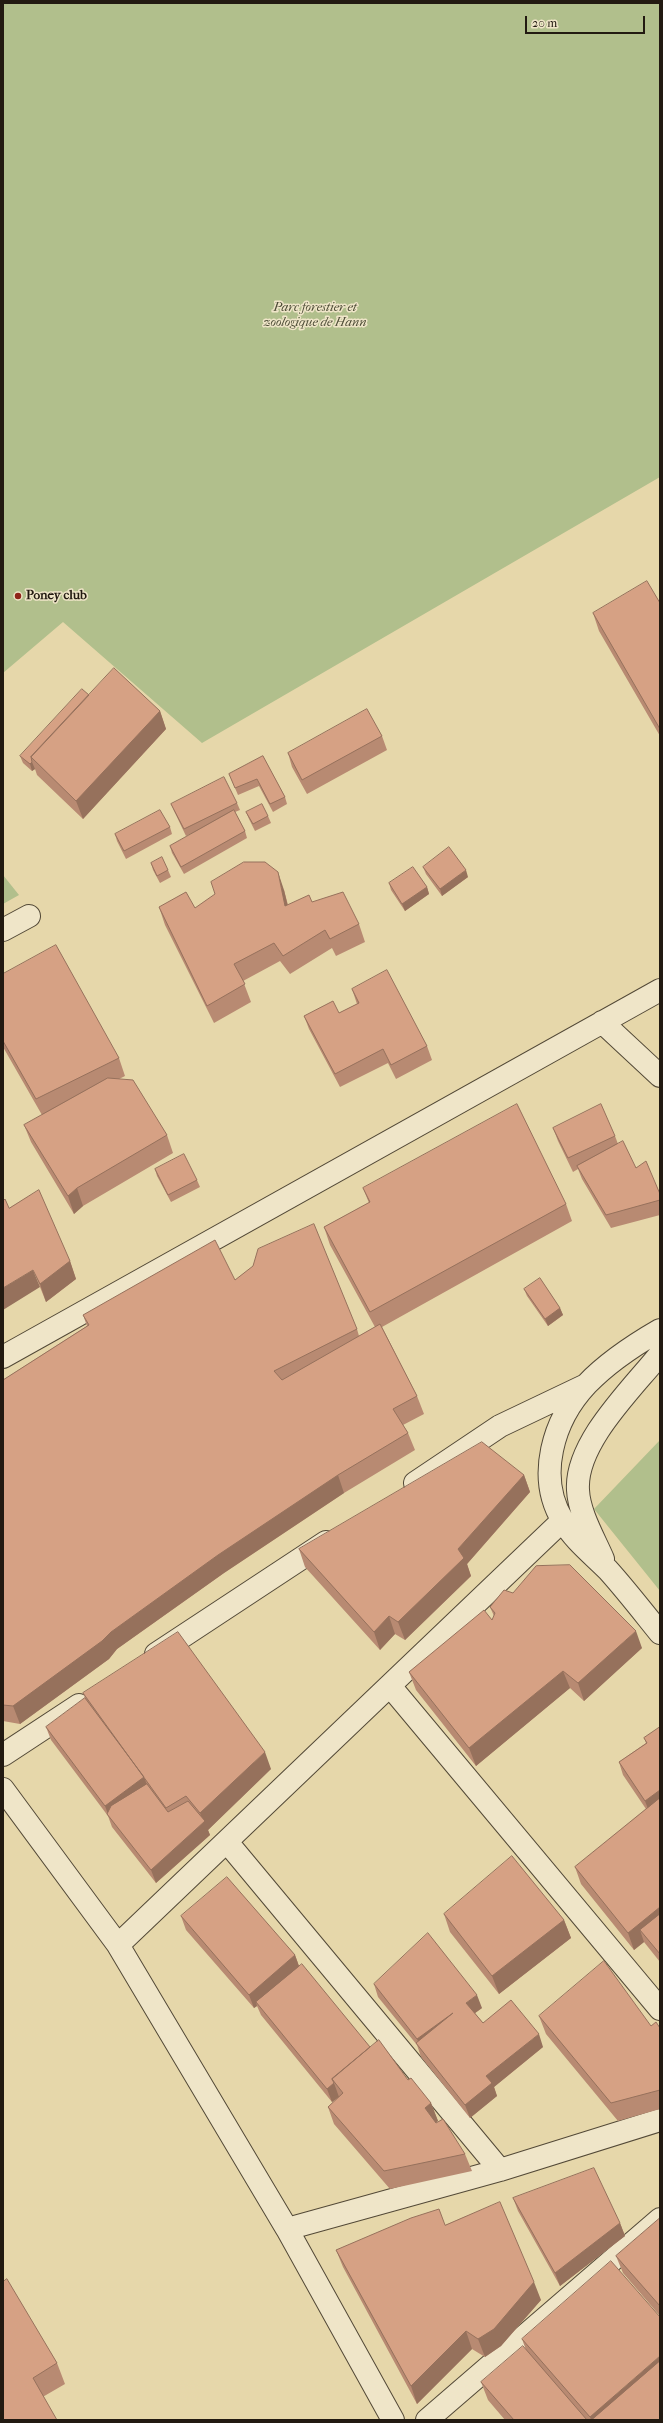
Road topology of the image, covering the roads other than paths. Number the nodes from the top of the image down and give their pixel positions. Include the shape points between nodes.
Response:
1 (29, 916) dead end
2 (3, 930) edge
3 (660, 990) edge
4 (602, 1022) junction
5 (660, 1076) edge
6 (660, 1330) edge
7 (660, 1354) edge
8 (3, 1357) edge
9 (586, 1385) junction
10 (401, 1492) edge
11 (562, 1521) junction
12 (341, 1531) edge
13 (609, 1571) junction
14 (660, 1633) edge
15 (142, 1663) edge
16 (390, 1686) junction
17 (96, 1693) edge
18 (3, 1755) edge
19 (3, 1789) edge
20 (226, 1842) junction
21 (118, 1946) junction
22 (660, 2009) edge
23 (660, 2120) edge
24 (500, 2170) junction
25 (660, 2219) edge
26 (287, 2229) junction
27 (393, 2420) edge
28 (427, 2420) edge

1 - 2 street
3 - 4 street
4 - 5 street
4 - 8 street
6 - 9 street via 632,1346
7 - 13 street via 604,1423 589,1449 579,1476 578,1491 581,1504
9 - 10 street via 500,1426
9 - 11 street via 555,1435 551,1454 551,1490
11 - 13 street via 574,1537
11 - 16 street
12 - 15 street
13 - 14 street
16 - 20 street
16 - 22 street
17 - 18 street
19 - 21 street
20 - 21 street
20 - 24 street
21 - 26 street
23 - 24 street
24 - 26 street
25 - 28 street
26 - 27 street

